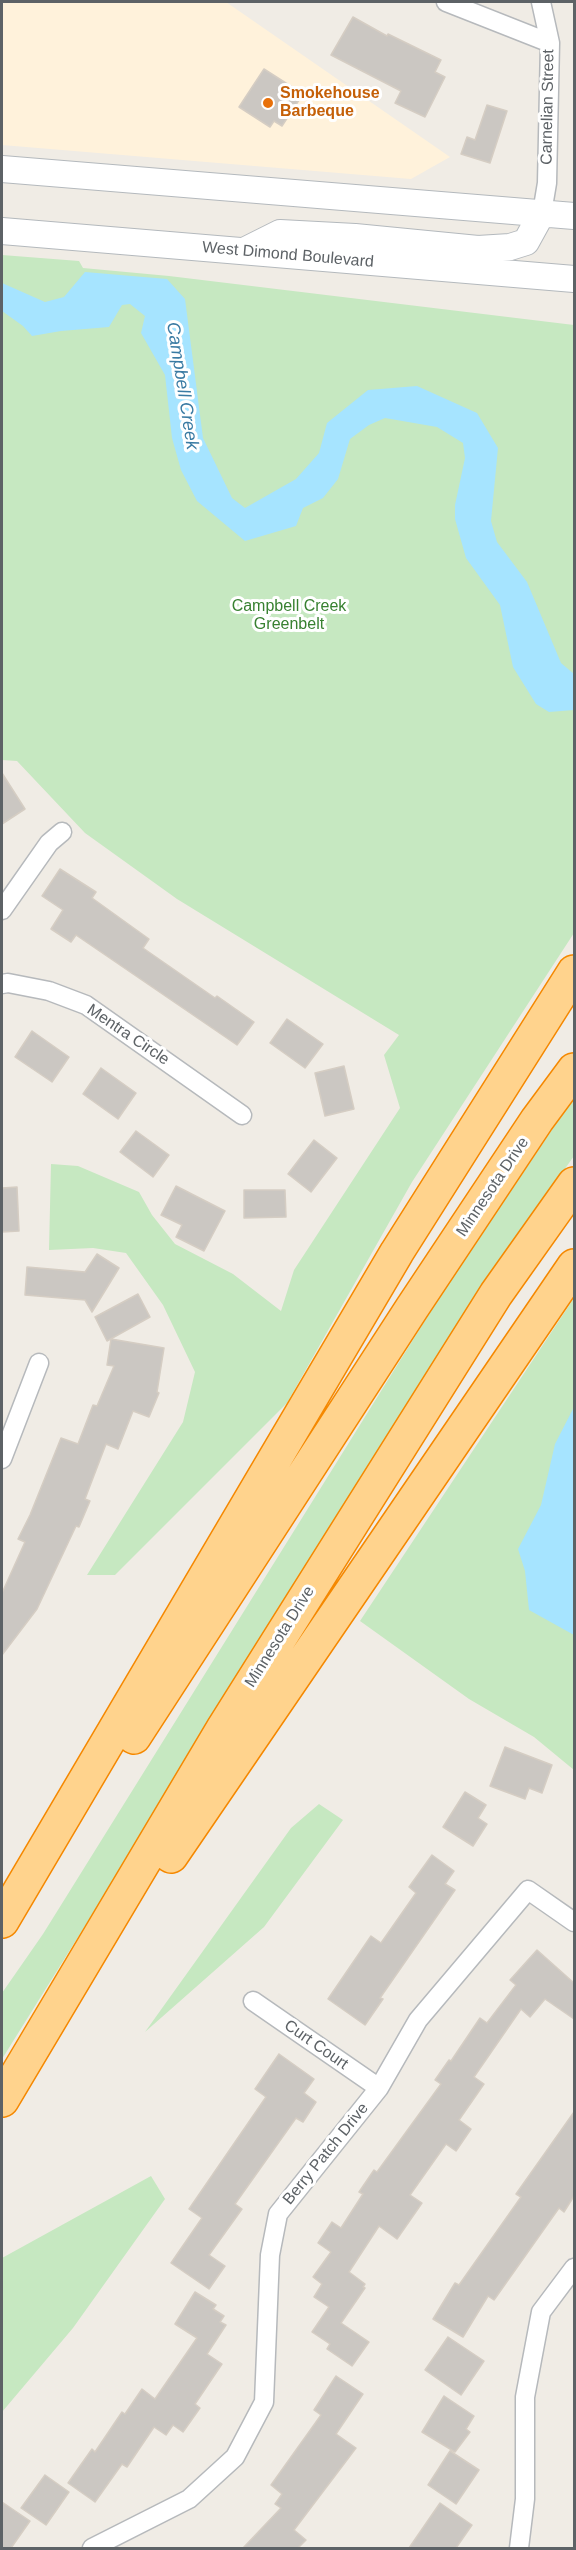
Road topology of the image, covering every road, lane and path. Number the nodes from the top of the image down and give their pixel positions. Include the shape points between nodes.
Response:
1 (447, 2) edge
2 (541, 2) edge
3 (550, 42) junction
4 (2, 169) edge
5 (542, 213) junction
6 (574, 216) edge
7 (2, 231) edge
8 (243, 251) junction
9 (574, 279) edge
10 (62, 832) dead end
11 (2, 909) edge
12 (574, 972) edge
13 (2, 984) edge
14 (574, 1070) edge
15 (242, 1115) dead end
16 (574, 1184) edge
17 (574, 1266) edge
18 (39, 1364) dead end
19 (2, 1459) edge
20 (2, 1921) edge
21 (574, 1922) edge
22 (2, 1940) edge
23 (253, 2001) dead end
24 (380, 2088) junction
25 (8, 2091) edge
26 (574, 2268) edge
27 (92, 2548) edge
28 (519, 2548) edge

1 - 3 street
2 - 3 street, Carnelian Street
3 - 5 street, Carnelian Street via 547,183
4 - 5 main road
5 - 6 main road
5 - 8 main road via 526,242 510,247 478,249 280,233
7 - 8 main road, West Dimond Boulevard
8 - 9 main road, West Dimond Boulevard
10 - 11 street via 49,843
12 - 20 highway via 397,1251
13 - 15 street, Mentra Circle via 49,991 86,1005
14 - 22 highway, Minnesota Drive via 412,1308
16 - 25 highway, Minnesota Drive via 496,1294 224,1726
17 - 25 highway
18 - 19 street
21 - 24 street, Berry Patch Drive via 528,1890 418,2020
23 - 24 street, Curt Court
24 - 27 street, Berry Patch Drive via 278,2214 270,2255 264,2402 235,2457 189,2499
26 - 28 street via 541,2312 525,2397 525,2499

